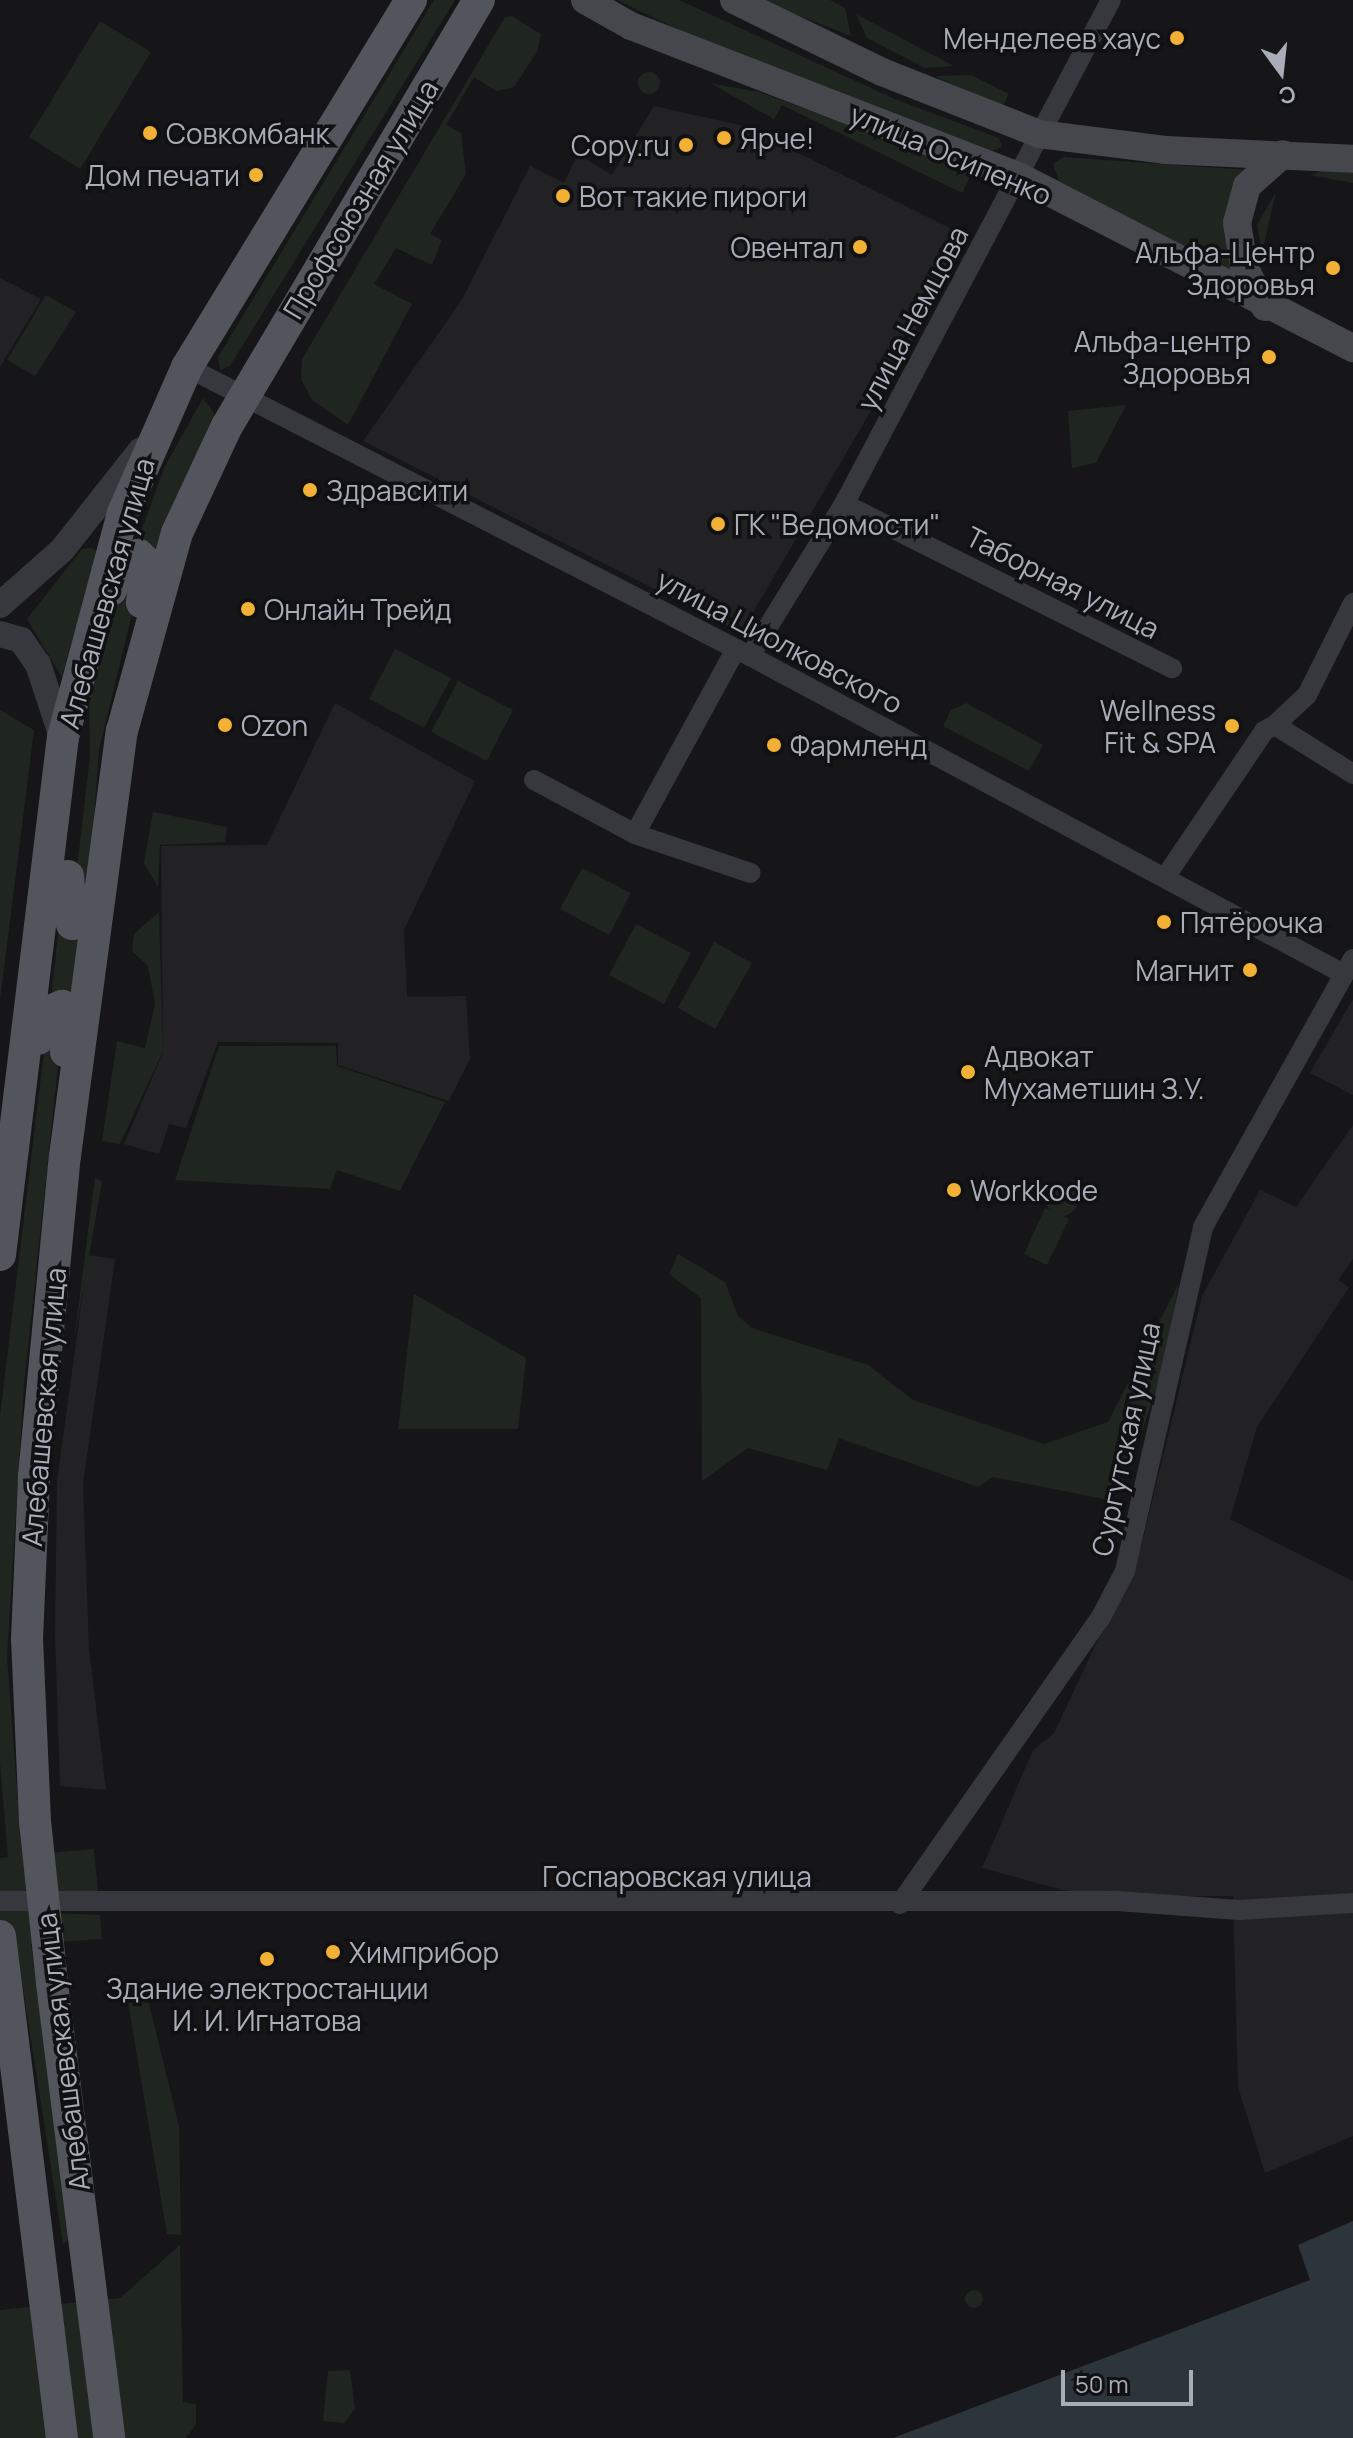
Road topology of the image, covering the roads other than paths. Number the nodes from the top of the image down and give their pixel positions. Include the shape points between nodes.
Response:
1 (411, 0) edge
2 (479, 0) edge
3 (585, 0) edge
4 (734, 0) edge
5 (1111, 0) edge
6 (1039, 134) junction
7 (1283, 154) junction
8 (1353, 159) edge
9 (1018, 176) junction
10 (1265, 307) junction
11 (1353, 348) edge
12 (187, 367) junction
13 (242, 397) junction
14 (155, 431) junction
15 (844, 504) junction
16 (78, 532) junction
17 (126, 551) junction
18 (1353, 603) edge
19 (0, 605) edge
20 (0, 634) edge
21 (743, 652) junction
22 (1172, 668) dead end
23 (136, 672) junction
24 (1275, 725) junction
25 (63, 737) junction
26 (1353, 774) edge
27 (534, 780) dead end
28 (56, 826) junction
29 (635, 834) junction
30 (751, 873) dead end
31 (1166, 876) junction
32 (105, 885) junction
33 (1348, 966) edge
34 (26, 1067) junction
35 (72, 1122) junction
36 (0, 1255) edge
37 (0, 1901) edge
38 (1353, 1903) edge
39 (900, 1904) junction
40 (0, 1936) edge
41 (62, 2438) edge
42 (109, 2438) edge

1 - 12 main road, Профсоюзная улица
2 - 13 main road, Профсоюзная улица
3 - 9 main road, улица Осипенко via 642,31
4 - 6 main road via 882,72
5 - 6 street, улица Немцова
6 - 7 main road via 1149,149
6 - 9 street, улица Немцова
7 - 8 main road
7 - 10 main road via 1247,186 1237,223 1244,267
9 - 10 main road, улица Осипенко
9 - 15 street, улица Немцова
10 - 11 main road, улица Осипенко
12 - 13 street, улица Циолковского
12 - 14 main road, Алебашевская улица
13 - 21 street, улица Циолковского
13 - 23 main road, Алебашевская улица via 177,533
14 - 16 street
14 - 17 main road, Алебашевская улица
15 - 21 street, улица Немцова
15 - 22 street, Таборная улица
16 - 17 street
16 - 19 street
17 - 23 main road via 149,572 132,646
17 - 25 main road, Алебашевская улица via 93,614
18 - 24 street via 1307,695
20 - 25 street via 21,640 38,664
21 - 29 street, улица Немцова
21 - 31 street, улица Циолковского
23 - 32 main road, Алебашевская улица via 122,731
24 - 26 street
24 - 31 street
25 - 28 main road, Алебашевская улица
27 - 29 street
28 - 32 main road via 69,861 65,912 72,924 86,922
28 - 34 main road, Алебашевская улица
29 - 30 street
31 - 33 street, улица Циолковского
32 - 35 main road, Алебашевская улица
33 - 39 street, Сургутская улица via 1253,1149 1203,1227 1125,1571 1101,1617
34 - 35 main road via 42,1014 62,1006 70,1019 63,1079
34 - 36 main road, Алебашевская улица
35 - 42 main road, Алебашевская улица, bridge via 30,1550 28,1726 52,1984
37 - 39 street, Госпаровская улица
38 - 39 street, Госпаровская улица via 1239,1910 1118,1901
40 - 41 main road, Алебашевская улица

